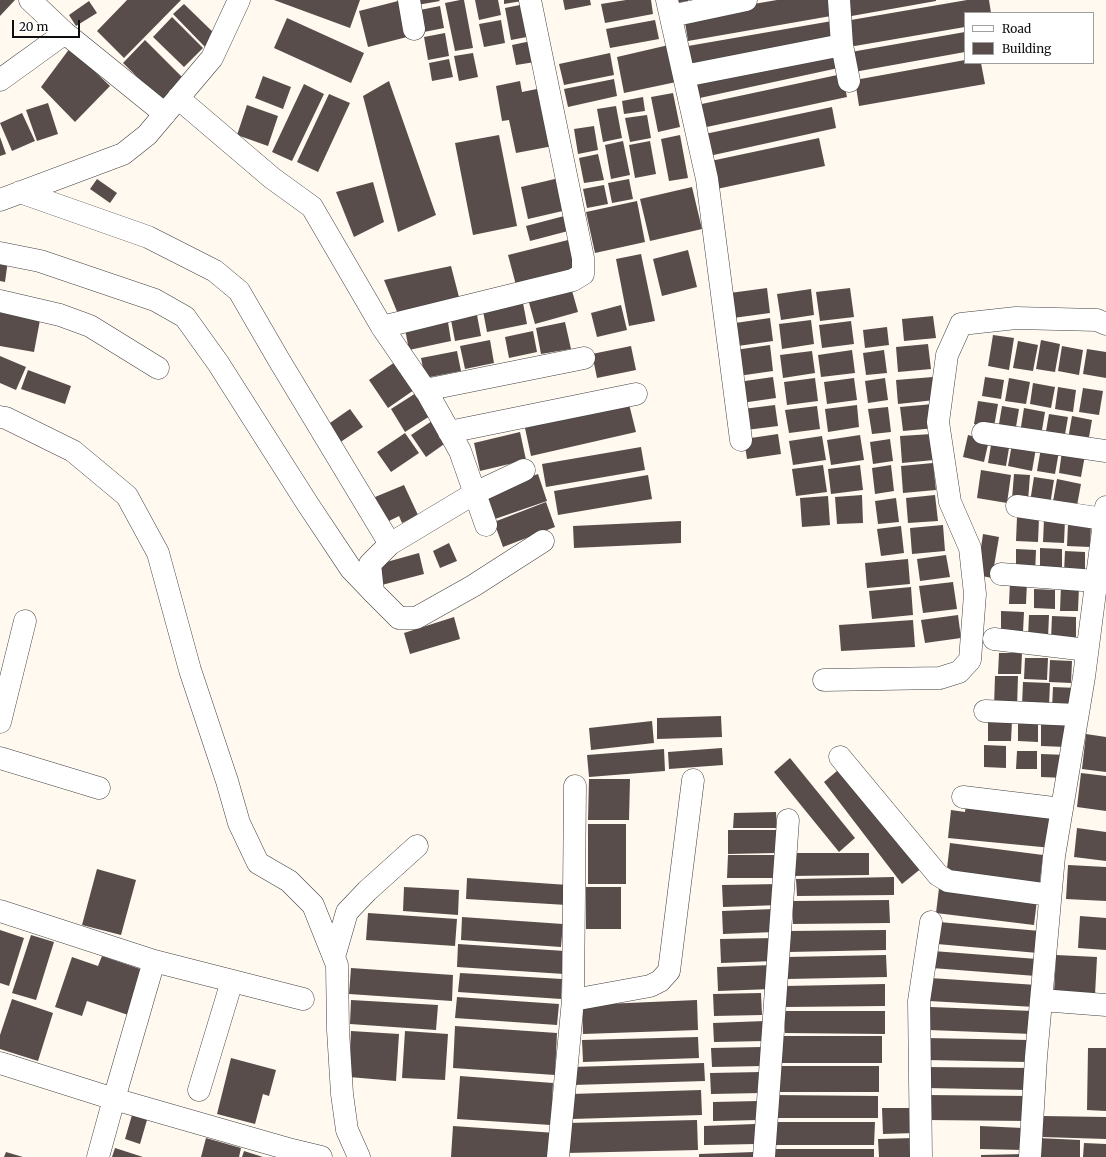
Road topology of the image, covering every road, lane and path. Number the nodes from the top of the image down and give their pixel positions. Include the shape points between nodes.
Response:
1 (30, 0) edge
2 (239, 0) edge
3 (409, 0) edge
4 (530, 0) edge
5 (746, 0) edge
6 (839, 0) edge
7 (669, 8) edge
8 (414, 30) dead end
9 (65, 33) junction
10 (842, 45) junction
11 (684, 76) junction
12 (0, 80) edge
13 (849, 81) dead end
14 (171, 106) junction
15 (10, 196) edge
16 (0, 253) edge
17 (0, 301) edge
18 (1106, 324) edge
19 (382, 327) junction
20 (584, 358) dead end
21 (158, 368) dead end
22 (425, 390) junction
23 (636, 394) dead end
24 (0, 417) edge
25 (449, 432) junction
26 (984, 433) dead end
27 (741, 440) dead end
28 (1106, 451) edge
29 (524, 470) dead end
30 (475, 493) junction
31 (1017, 506) dead end
32 (1105, 513) edge
33 (486, 525) dead end
34 (543, 541) dead end
35 (390, 544) junction
36 (1000, 574) dead end
37 (1096, 581) junction
38 (373, 592) junction
39 (25, 621) dead end
40 (994, 639) dead end
41 (1087, 650) junction
42 (824, 680) dead end
43 (985, 711) dead end
44 (1077, 715) junction
45 (0, 722) edge
46 (840, 757) dead end
47 (0, 758) edge
48 (693, 780) dead end
49 (575, 786) dead end
50 (99, 788) dead end
51 (963, 797) dead end
52 (1062, 809) junction
53 (788, 820) dead end
54 (416, 846) dead end
55 (1050, 895) junction
56 (0, 911) edge
57 (931, 922) dead end
58 (334, 957) junction
59 (154, 961) junction
60 (232, 981) junction
61 (303, 999) dead end
62 (572, 1000) junction
63 (1041, 1000) junction
64 (1106, 1005) edge
65 (0, 1063) edge
66 (199, 1090) dead end
67 (114, 1099) junction
68 (291, 1153) edge
69 (98, 1157) edge
70 (321, 1157) edge
71 (359, 1157) edge
72 (558, 1157) edge
73 (764, 1157) edge
74 (921, 1157) edge
75 (1030, 1157) edge

1 - 9 street
2 - 14 street via 212,58
3 - 8 street
4 - 19 street via 582,258 583,274 573,280
5 - 7 street
6 - 10 street
7 - 11 street
9 - 12 street
9 - 14 street
10 - 11 street
10 - 13 street
11 - 27 street via 707,179
14 - 15 street via 147,135 123,154
14 - 19 street via 312,208
15 - 35 street via 148,237 215,271 239,292
16 - 38 street via 40,261 155,300 185,317 218,363 351,569
17 - 21 street via 60,315 90,326
18 - 42 street via 1097,320 1016,318 961,324 946,355 938,422 950,502 970,548 975,594 970,660 959,672 940,678
19 - 22 street
20 - 22 street
22 - 25 street
23 - 25 street
24 - 58 street via 73,451 127,496 158,553 190,670 239,823 258,863 289,881 313,905
25 - 30 street via 460,451
26 - 28 street
29 - 30 street
30 - 33 street
30 - 35 street
31 - 32 street
32 - 37 street
34 - 38 street via 473,586 416,618 399,618
35 - 38 street via 370,564
36 - 37 street
37 - 41 street
39 - 45 street
40 - 41 street
41 - 44 street
43 - 44 street
44 - 52 street
46 - 55 street via 938,875 948,881
47 - 50 street
48 - 62 street via 669,971 660,981 650,986
49 - 62 street
51 - 52 street
52 - 55 street
53 - 73 street
54 - 58 street via 347,912
55 - 63 street
56 - 59 street
57 - 74 street via 919,1001
58 - 71 street via 337,965 338,1030 346,1130
59 - 60 street
59 - 67 street
60 - 61 street
60 - 66 street
62 - 72 street
63 - 64 street
63 - 75 street
65 - 67 street
67 - 68 street
67 - 69 street
68 - 70 street

